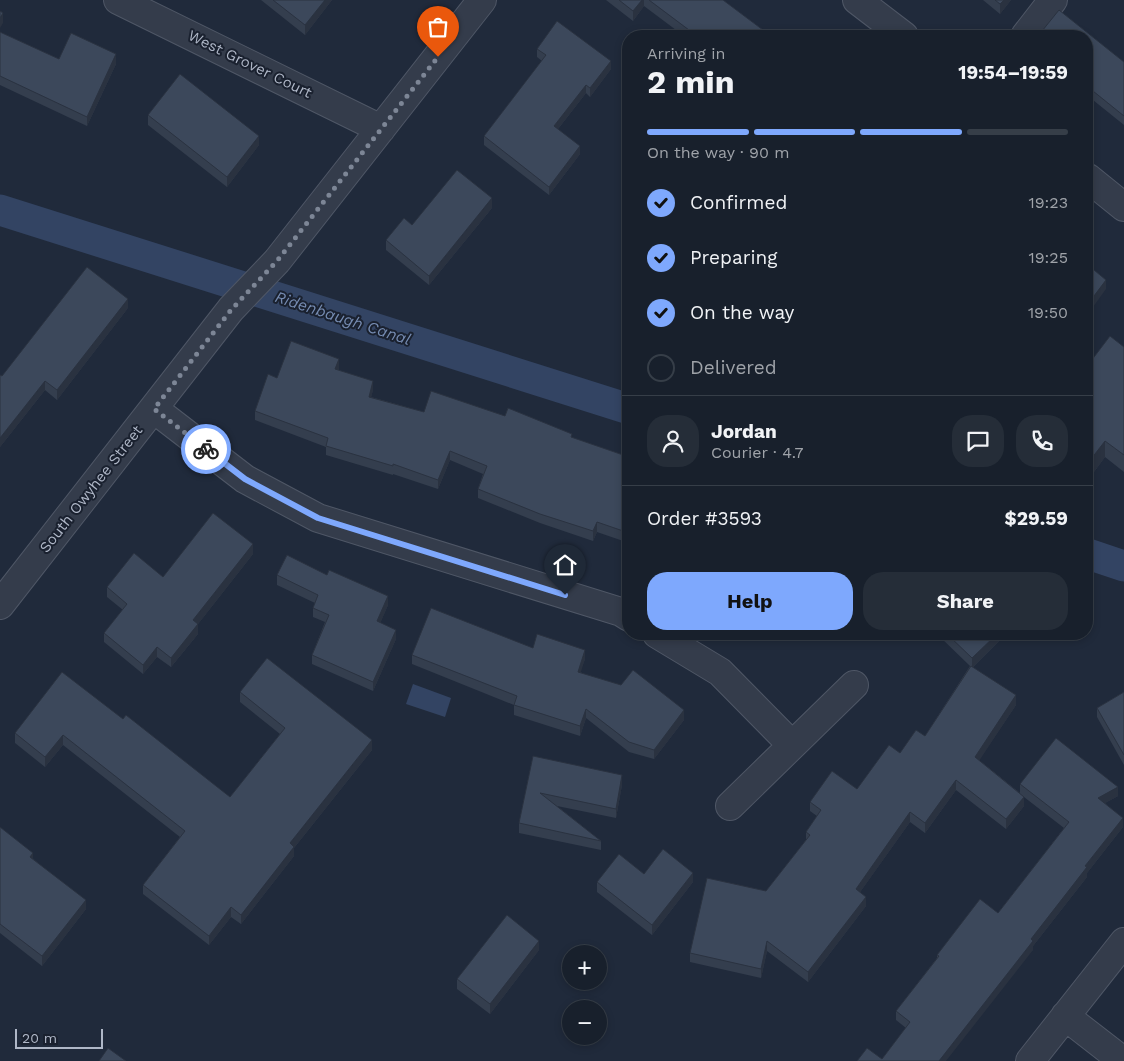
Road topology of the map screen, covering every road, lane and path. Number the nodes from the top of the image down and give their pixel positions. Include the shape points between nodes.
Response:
1 (118, 0) edge
2 (482, 0) edge
3 (857, 0) edge
4 (1053, 0) edge
5 (896, 30) edge
6 (1030, 30) edge
7 (381, 129) junction
8 (1093, 182) edge
9 (1124, 206) edge
10 (154, 409) junction
11 (0, 605) edge
12 (622, 613) edge
13 (667, 640) edge
14 (854, 685) dead end
15 (792, 745) junction
16 (730, 806) dead end
17 (1124, 942) edge
18 (1065, 1016) junction
19 (1030, 1061) edge
20 (1123, 1061) edge

1 - 7 street, West Grover Court
2 - 7 street, South Owyhee Street
3 - 5 street
4 - 6 street
7 - 10 street, South Owyhee Street via 277,261 231,310
8 - 9 street
10 - 11 street, South Owyhee Street
10 - 12 street via 245,479 318,518
13 - 15 street via 720,672
14 - 15 street
15 - 16 street
17 - 18 street
18 - 19 street
18 - 20 street

